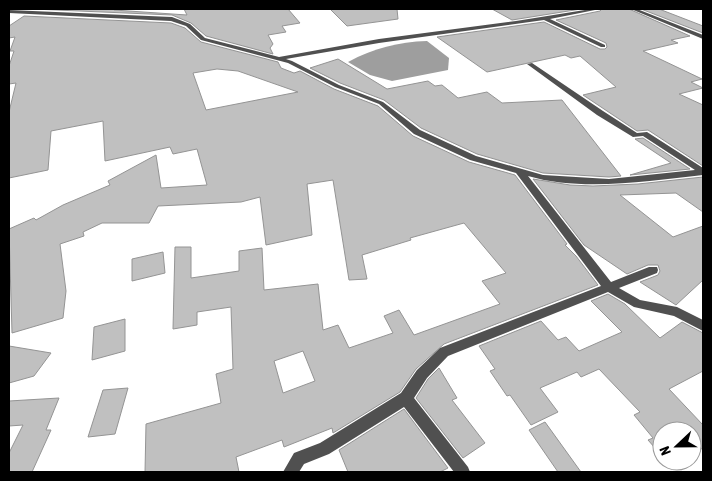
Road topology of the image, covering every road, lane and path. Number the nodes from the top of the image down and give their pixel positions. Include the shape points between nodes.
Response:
1 (598, 9) edge
2 (634, 9) edge
3 (13, 11) edge
4 (68, 11) edge
5 (545, 18) junction
6 (703, 37) edge
7 (603, 46) dead end
8 (277, 59) junction
9 (530, 64) dead end
10 (519, 171) junction
11 (703, 172) edge
12 (653, 270) dead end
13 (609, 288) junction
14 (703, 326) edge
15 (406, 398) junction
16 (291, 472) edge
17 (463, 472) edge

1 - 5 street
2 - 6 street
3 - 4 street
4 - 8 street via 172,19 188,25 203,40
5 - 7 street
5 - 8 street via 378,41
8 - 10 street via 381,103 425,136 473,158
9 - 11 street via 600,113 636,135 644,134
10 - 11 street via 543,178 609,182
10 - 13 street
12 - 13 street
13 - 14 street via 638,304 677,312
13 - 15 street via 444,352 422,374
15 - 16 street via 324,448 299,458
15 - 17 street

